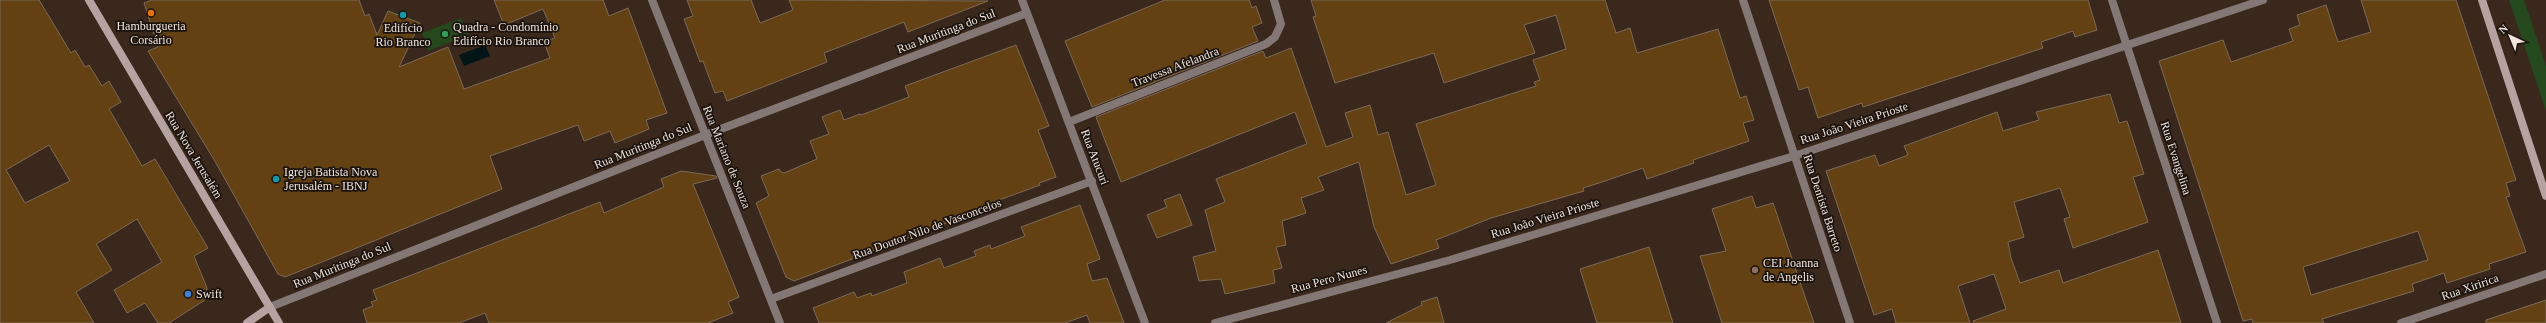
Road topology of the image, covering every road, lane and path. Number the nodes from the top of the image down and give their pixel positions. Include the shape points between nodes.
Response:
1 (89, 0) edge
2 (652, 0) edge
3 (1022, 0) edge
4 (1274, 0) edge
5 (1744, 0) edge
6 (2112, 0) edge
7 (2263, 0) edge
8 (2482, 0) edge
9 (1027, 13) junction
10 (2127, 45) junction
11 (1069, 122) junction
12 (705, 135) junction
13 (1794, 156) junction
14 (1092, 181) junction
15 (2546, 196) edge
16 (1450, 260) joint
17 (2546, 274) edge
18 (771, 299) junction
19 (270, 307) junction
20 (247, 323) edge
21 (279, 323) edge
22 (780, 323) edge
23 (1145, 323) edge
24 (1215, 323) edge
25 (1850, 323) edge
26 (2217, 323) edge
27 (2401, 323) edge

1 - 19 street, Rua Nova Jerusalém
2 - 12 street, Rua Mariano de Souza
3 - 9 street, Rua Atucuri
4 - 11 street, Travessa Afelandra via 1281,24 1275,37 1266,44
5 - 13 street, Rua Dentista Barreto
6 - 10 street, Rua Evangelina
7 - 10 street, Rua João Vieira Prioste
8 - 15 street
9 - 11 street, Rua Atucuri
9 - 12 street, Rua Muritinga do Sul
10 - 13 street, Rua João Vieira Prioste
10 - 26 street, Rua Evangelina
11 - 14 street, Rua Atucuri
12 - 18 street, Rua Mariano de Souza
12 - 19 street, Rua Muritinga do Sul
13 - 16 street, Rua João Vieira Prioste
13 - 25 street, Rua Dentista Barreto
14 - 18 street, Rua Doutor Nilo de Vasconcelos
14 - 23 street, Rua Atucuri
16 - 24 street, Rua Pero Nunes
17 - 27 street, Rua Xiririca
18 - 22 street, Rua Mariano de Souza
19 - 20 street
19 - 21 street, Rua Nova Jerusalém

